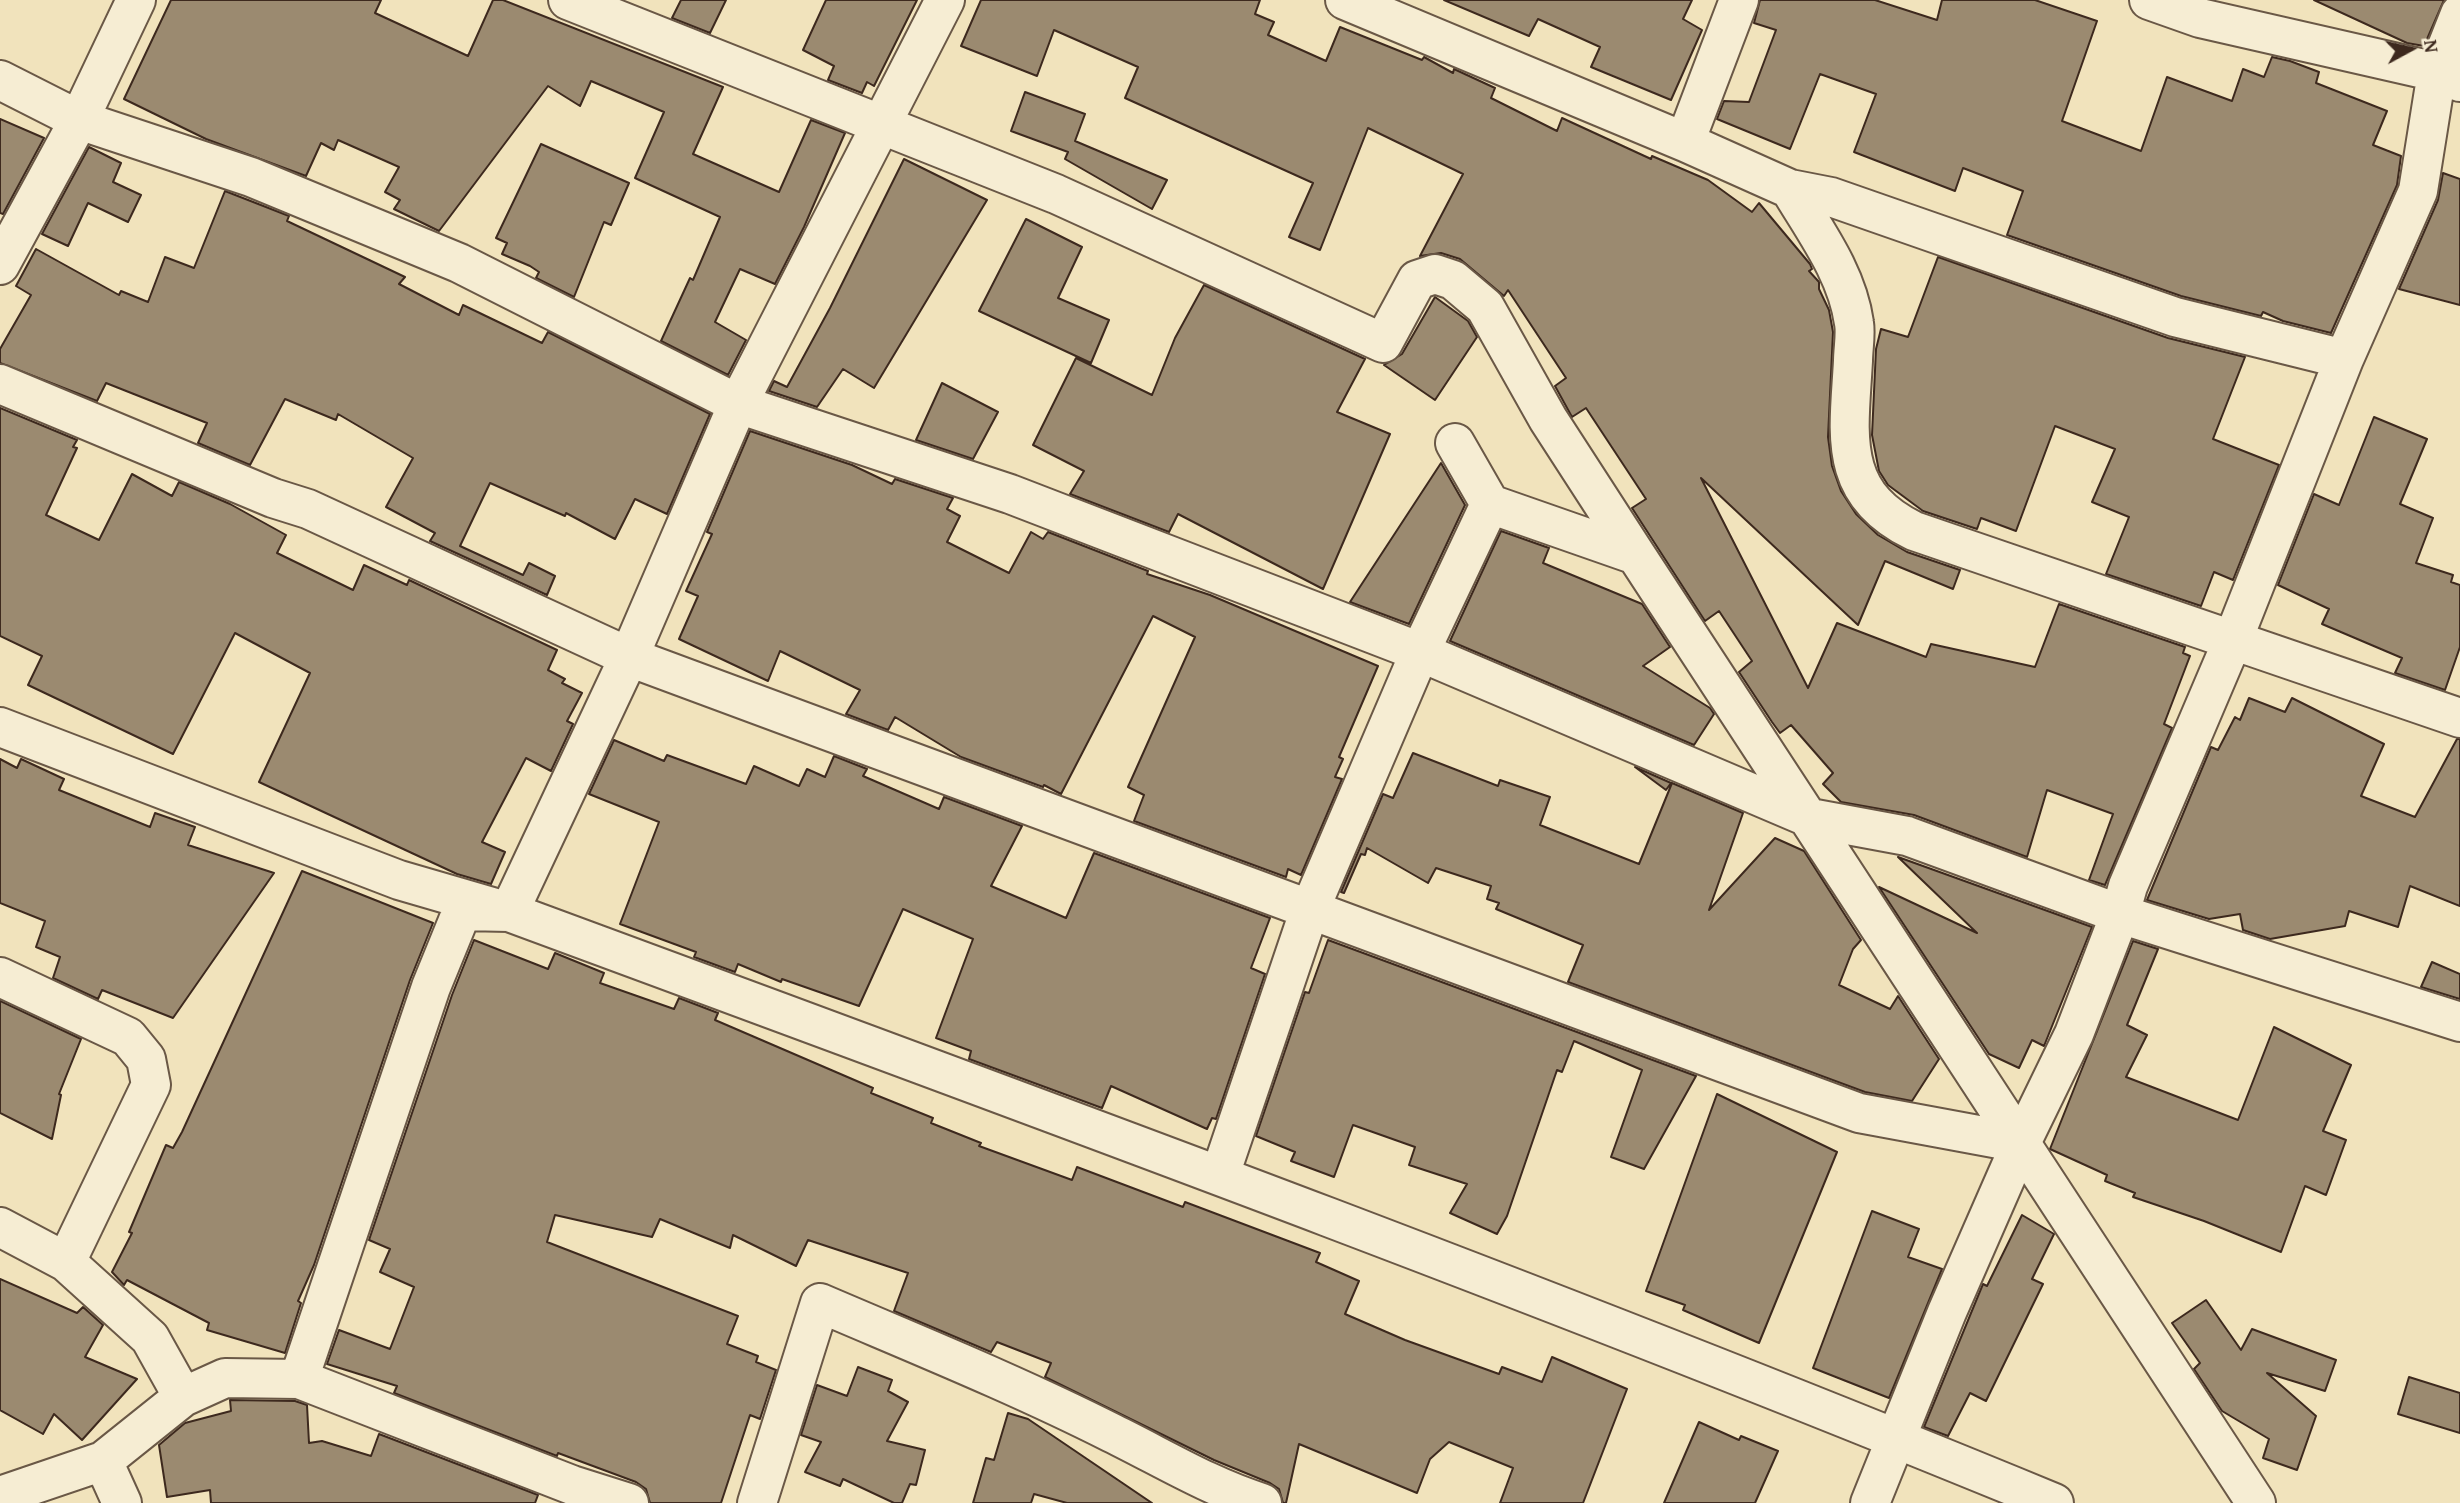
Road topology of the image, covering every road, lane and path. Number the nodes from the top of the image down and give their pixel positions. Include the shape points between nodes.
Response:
1 (136, 0) edge
2 (568, 0) edge
3 (945, 0) edge
4 (1345, 0) edge
5 (1739, 0) edge
6 (2149, 0) edge
7 (2460, 14) edge
8 (2448, 77) edge
9 (0, 80) edge
10 (79, 120) junction
11 (882, 126) junction
12 (1685, 142) junction
13 (1790, 189) junction
14 (0, 265) edge
15 (2344, 359) junction
16 (0, 384) edge
17 (738, 404) junction
18 (1455, 443) dead end
19 (1490, 503) junction
20 (1636, 555) junction
21 (2232, 642) junction
22 (1420, 652) junction
23 (629, 657) junction
24 (2460, 718) edge
25 (0, 727) edge
26 (1810, 818) junction
27 (1310, 909) junction
28 (509, 912) junction
29 (2120, 914) junction
30 (0, 977) edge
31 (2460, 1022) edge
32 (2021, 1143) junction
33 (1220, 1175) junction
34 (0, 1227) edge
35 (66, 1262) junction
36 (299, 1379) junction
37 (183, 1397) junction
38 (1897, 1438) junction
39 (103, 1461) junction
40 (573, 1494) edge
41 (0, 1496) edge
42 (122, 1503) edge
43 (629, 1503) edge
44 (757, 1503) edge
45 (1262, 1503) edge
46 (1870, 1503) edge
47 (2054, 1503) edge
48 (2256, 1503) edge

1 - 10 street
2 - 11 street
3 - 11 street
4 - 12 street
5 - 12 street
6 - 8 street via 2200,19
7 - 8 street
8 - 15 street via 2418,191
9 - 10 street
10 - 14 street
10 - 17 street via 251,177 459,263
11 - 17 street
11 - 20 street via 1056,194 1383,344 1417,281 1435,274 1453,280 1485,307 1548,419
12 - 13 street
13 - 15 street via 1831,197 2175,317
13 - 21 street via 1841,274 1854,324 1849,428 1854,469 1870,499 1888,518
15 - 21 street
16 - 23 street via 308,509
17 - 22 street via 1010,494
17 - 23 street
18 - 19 street
19 - 20 street
19 - 22 street
20 - 26 street
21 - 24 street
21 - 29 street
22 - 26 street
22 - 27 street
23 - 27 street
23 - 28 street
25 - 28 street via 399,880
26 - 29 street via 1907,836
26 - 32 street
27 - 32 street via 1859,1113
27 - 33 street
28 - 33 street
28 - 36 street via 462,911 431,988
29 - 31 street
29 - 32 street via 2074,1034
30 - 35 street via 128,1037 146,1059 151,1085
32 - 38 street
32 - 48 street
33 - 38 street
34 - 35 street
35 - 37 street via 150,1338
36 - 37 street via 225,1378
36 - 40 street
37 - 39 street
38 - 46 street
38 - 47 street
39 - 41 street
39 - 42 street
40 - 43 street
44 - 45 street via 820,1303 1113,1433 1219,1489

